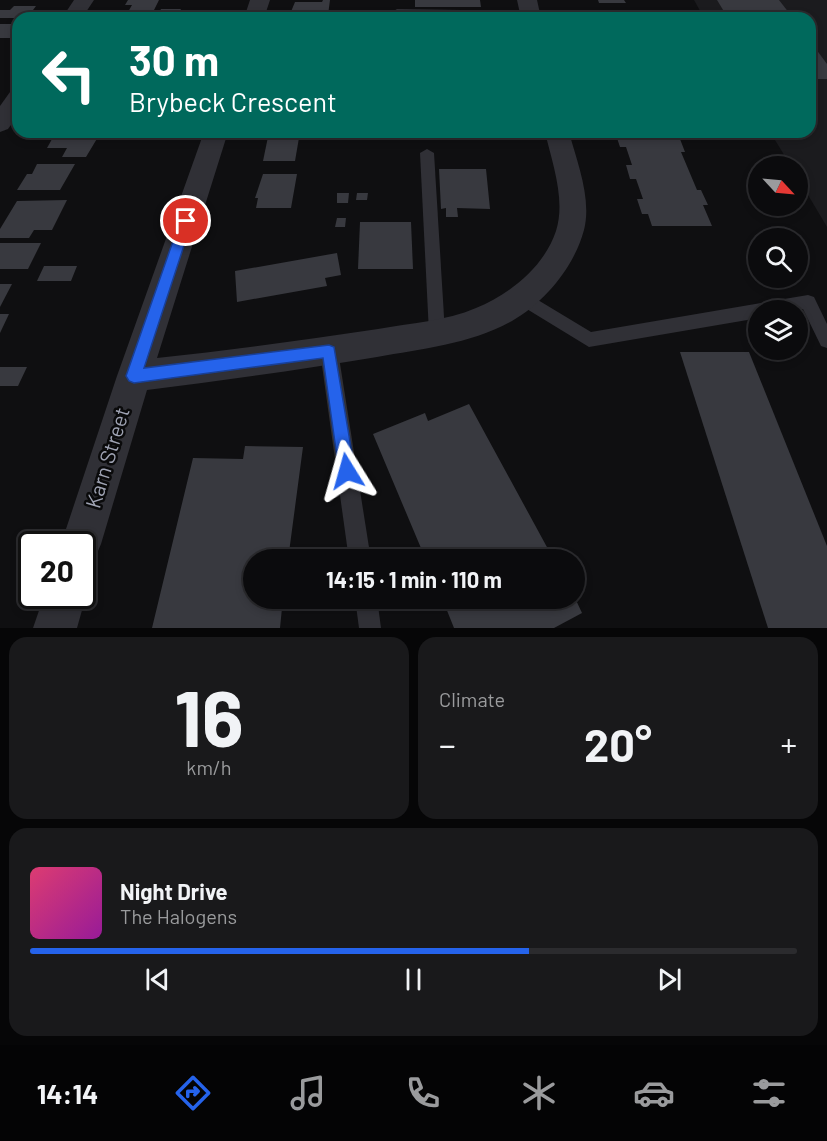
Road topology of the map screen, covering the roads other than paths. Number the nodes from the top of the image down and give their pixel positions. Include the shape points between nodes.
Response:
1 (529, 11) edge
2 (397, 12) dead end
3 (12, 106) edge
4 (0, 124) edge
5 (214, 138) edge
6 (558, 138) edge
7 (427, 153) dead end
8 (523, 298) junction
9 (808, 302) edge
10 (748, 313) edge
11 (437, 333) junction
12 (827, 341) edge
13 (329, 351) junction
14 (134, 376) junction
15 (85, 531) edge
16 (358, 549) edge
17 (61, 609) edge
18 (367, 609) edge
19 (55, 628) edge
20 (370, 628) edge

1 - 2 lane
3 - 4 street
5 - 14 street, Karn Street
6 - 8 street via 571,193 570,230 552,267
7 - 11 lane
8 - 10 lane via 588,340
8 - 11 street via 500,312
9 - 12 lane
11 - 13 street
13 - 14 street
13 - 16 lane
14 - 15 street, Karn Street
17 - 19 street
18 - 20 lane

